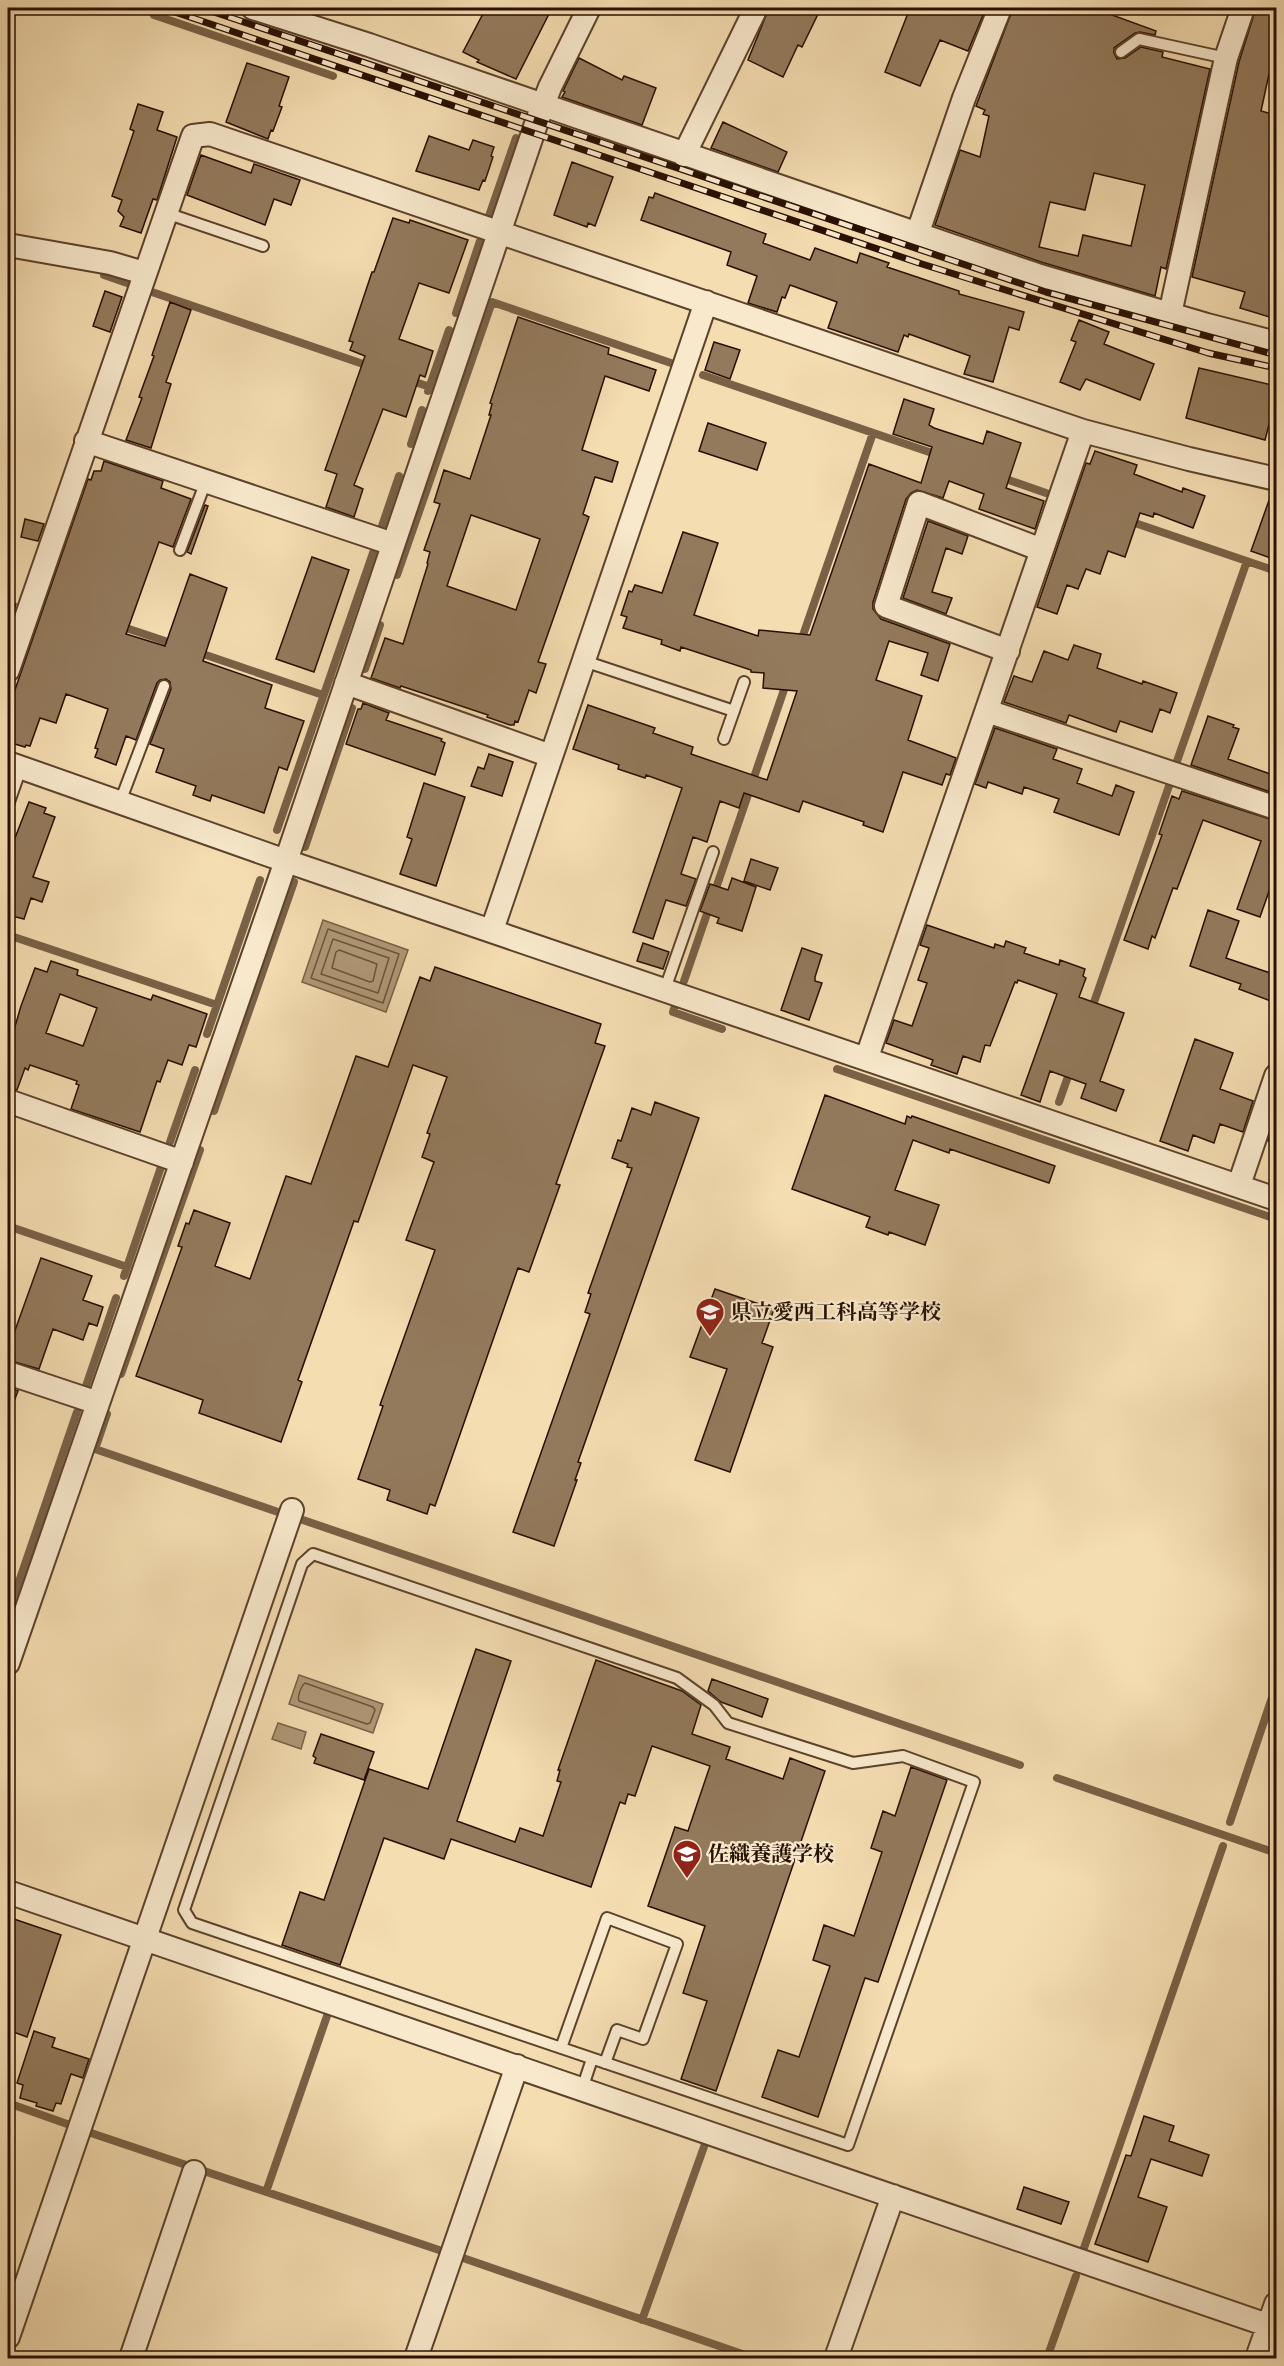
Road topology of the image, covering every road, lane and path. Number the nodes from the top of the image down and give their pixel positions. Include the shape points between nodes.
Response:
1 (253, 8) edge
2 (589, 8) edge
3 (756, 8) edge
4 (1000, 8) edge
5 (1239, 9) edge
6 (1121, 52) dead end
7 (1226, 58) junction
8 (543, 106) junction
9 (684, 155) junction
10 (166, 213) junction
11 (500, 231) junction
12 (917, 235) junction
13 (8, 245) edge
14 (263, 246) dead end
15 (144, 273) junction
16 (706, 302) junction
17 (1170, 314) junction
18 (1276, 343) edge
19 (1083, 430) junction
20 (86, 441) junction
21 (1276, 479) edge
22 (206, 481) junction
23 (393, 544) junction
24 (180, 550) dead end
25 (1042, 550) junction
26 (1008, 651) junction
27 (584, 661) junction
28 (8, 670) edge
29 (744, 682) dead end
30 (346, 683) junction
31 (164, 686) dead end
32 (734, 711) junction
33 (987, 711) junction
34 (724, 739) dead end
35 (551, 756) junction
36 (14, 765) edge
37 (120, 802) junction
38 (8, 805) edge
39 (1276, 808) edge
40 (713, 852) dead end
41 (286, 861) junction
42 (492, 930) junction
43 (664, 989) junction
44 (867, 1057) junction
45 (1276, 1076) edge
46 (8, 1101) edge
47 (182, 1162) junction
48 (1239, 1185) junction
49 (1276, 1199) edge
50 (8, 1373) edge
51 (98, 1403) junction
52 (292, 1510) dead end
53 (8, 1663) edge
54 (8, 1892) edge
55 (146, 1940) junction
56 (561, 2048) junction
57 (592, 2059) junction
58 (605, 2063) junction
59 (517, 2066) junction
60 (582, 2089) junction
61 (194, 2172) dead end
62 (892, 2196) junction
63 (1276, 2304) edge
64 (1273, 2326) edge
65 (8, 2337) edge
66 (131, 2358) edge
67 (416, 2358) edge
68 (836, 2358) edge
69 (1257, 2358) edge

1 - 8 street
2 - 8 street
3 - 9 street
4 - 12 street
5 - 7 street
6 - 7 lane via 1139,39
7 - 17 street
8 - 9 street
8 - 11 street
9 - 12 street
10 - 11 street via 193,135 210,134
10 - 14 lane
10 - 15 street
11 - 16 street
11 - 23 street
12 - 17 street via 1076,288
13 - 15 street
15 - 20 street
16 - 19 street
16 - 27 street
17 - 18 street
19 - 21 street
19 - 25 street
20 - 22 street
20 - 28 street
22 - 23 street
22 - 24 lane
23 - 30 street
25 - 26 street
25 - 26 street via 920,503 886,606
26 - 33 street
27 - 32 lane
27 - 35 street
29 - 32 lane
30 - 35 street
30 - 41 street
31 - 37 lane
32 - 34 lane
33 - 39 street
33 - 44 street
35 - 42 street
36 - 37 street
36 - 38 lane
37 - 41 street
40 - 43 lane
41 - 42 street
41 - 47 street
42 - 43 street
43 - 44 street
44 - 48 street
45 - 48 street
46 - 47 street
47 - 51 street
48 - 49 street
50 - 51 street
51 - 53 street
52 - 55 street
54 - 55 street
55 - 59 street
55 - 65 street
56 - 57 lane
56 - 58 lane via 607,1918 677,1944 643,2039 617,2030
56 - 58 lane via 192,1923 184,1910 302,1564 313,1554 677,1678 714,1706 728,1723 853,1763 903,1756 974,1782 848,2145
57 - 58 lane
57 - 60 lane
59 - 60 street
59 - 67 street
60 - 62 street
61 - 66 street
62 - 64 street
62 - 68 street
63 - 64 street
64 - 69 street

